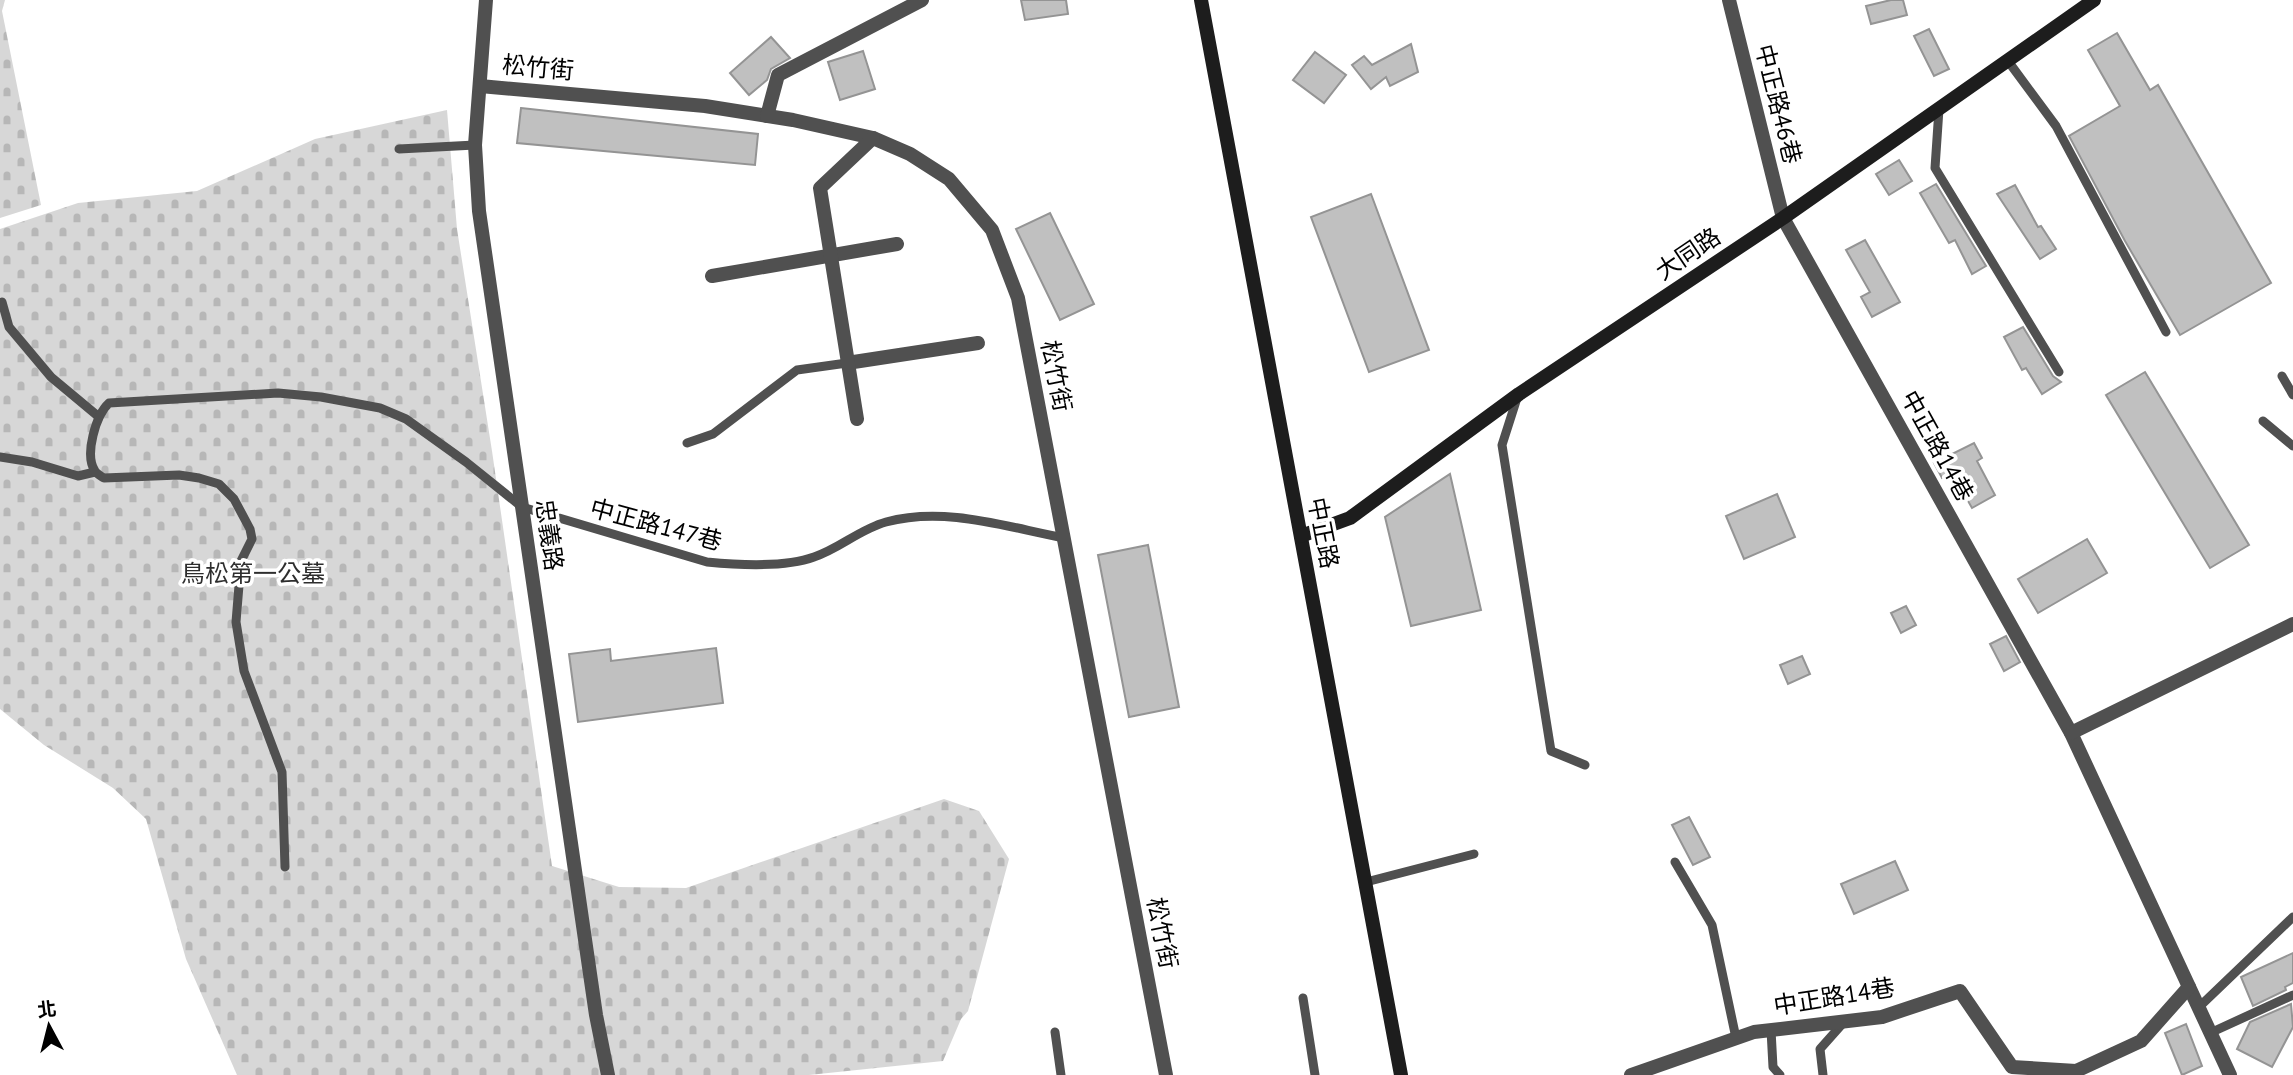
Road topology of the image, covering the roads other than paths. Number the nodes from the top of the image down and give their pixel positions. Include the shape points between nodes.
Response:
1 (486, 0) edge
2 (922, 0) edge
3 (1201, 0) edge
4 (1729, 0) edge
5 (2094, 0) edge
6 (2008, 61) junction
7 (480, 86) junction
8 (1939, 109) junction
9 (767, 116) junction
10 (873, 138) junction
11 (475, 145) junction
12 (399, 149) dead end
13 (1783, 218) junction
14 (897, 244) dead end
15 (830, 256) junction
16 (712, 276) dead end
17 (2, 302) dead end
18 (2166, 332) dead end
19 (978, 342) dead end
20 (847, 363) junction
21 (2059, 372) dead end
22 (2282, 376) dead end
23 (1519, 394) junction
24 (2293, 395) edge
25 (99, 417) junction
26 (857, 419) dead end
27 (2263, 421) dead end
28 (687, 443) dead end
29 (2293, 446) edge
30 (0, 457) edge
31 (95, 472) junction
32 (522, 507) junction
33 (1301, 536) junction
34 (1065, 538) junction
35 (2293, 624) edge
36 (2071, 733) junction
37 (1585, 765) dead end
38 (1474, 854) dead end
39 (1675, 862) dead end
40 (285, 867) dead end
41 (1366, 882) junction
42 (2293, 917) edge
43 (2189, 987) junction
44 (2293, 995) edge
45 (1303, 998) dead end
46 (2198, 1008) junction
47 (1845, 1021) junction
48 (1771, 1030) junction
49 (1055, 1032) dead end
50 (2210, 1033) junction
51 (1736, 1038) junction
52 (608, 1075) edge
53 (1061, 1075) edge
54 (1166, 1075) edge
55 (1315, 1075) edge
56 (1401, 1075) edge
57 (1631, 1075) edge
58 (1780, 1075) edge
59 (1824, 1075) edge
60 (2230, 1075) edge

1 - 7 street, 忠義路
2 - 9 street via 778,75
3 - 33 main road, 中正路
4 - 13 street, 中正路46巷
5 - 6 main road, 大同路
6 - 8 main road, 大同路
6 - 18 lane via 2056,126
7 - 9 street, 松竹街 via 705,106
7 - 11 street, 忠義路
8 - 13 main road, 大同路
8 - 21 lane via 1935,169
9 - 10 street, 松竹街
10 - 15 street via 820,188
10 - 34 street, 松竹街 via 949,179 992,230 1018,298
11 - 12 lane
11 - 32 street, 忠義路 via 479,211
13 - 23 main road, 大同路
13 - 36 street, 中正路14巷
14 - 15 street
15 - 16 street
15 - 20 street
17 - 25 lane via 9,327 51,377
19 - 20 street
20 - 26 street
20 - 28 lane via 797,370 713,434
22 - 24 lane
23 - 33 main road, 大同路 via 1350,518
23 - 37 lane via 1502,445 1551,751
25 - 31 lane via 91,459
25 - 32 lane via 109,403 121,402 278,393 355,402 406,419
27 - 29 lane
30 - 31 lane via 64,474
31 - 40 lane via 104,478 179,475 219,484 234,499 250,529 252,539 241,561 236,622 244,671 282,772
32 - 34 lane, 中正路147巷 via 707,562 732,565 812,558 883,522 923,516 946,515
32 - 52 street, 忠義路
33 - 41 main road, 中正路
34 - 54 street, 松竹街
35 - 36 street
36 - 43 street, 中正路14巷
38 - 41 lane
39 - 51 lane via 1712,925
41 - 56 main road, 中正路
42 - 46 lane
43 - 46 street, 中正路14巷
43 - 47 street, 中正路14巷 via 2141,1041 2076,1071 2012,1067 1960,990 1882,1017
44 - 50 lane
45 - 55 lane
46 - 50 street, 中正路14巷
47 - 48 street, 中正路14巷
47 - 59 lane via 1820,1049
48 - 51 street, 中正路14巷
48 - 58 lane via 1773,1066
49 - 53 lane
50 - 60 street, 中正路14巷
51 - 57 street, 中正路14巷

